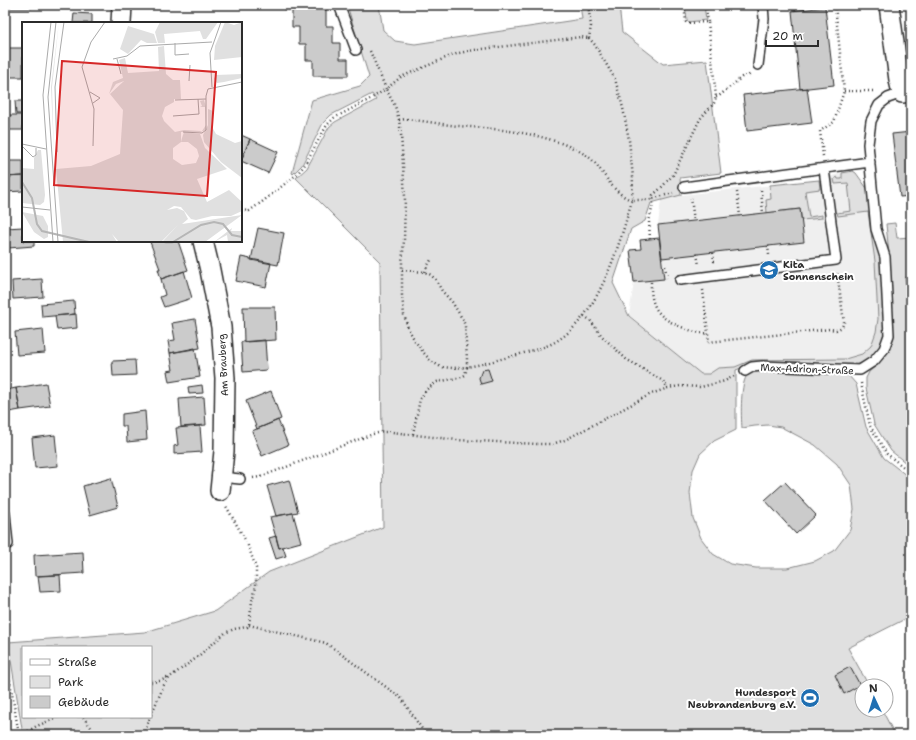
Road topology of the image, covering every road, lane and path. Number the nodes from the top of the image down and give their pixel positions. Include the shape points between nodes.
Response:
1 (122, 5) edge
2 (339, 5) edge
3 (588, 5) edge
4 (684, 5) edge
5 (706, 5) edge
6 (763, 5) edge
7 (835, 5) edge
8 (889, 5) edge
9 (121, 22) edge
10 (708, 22) junction
11 (589, 38) junction
12 (356, 50) dead end
13 (758, 65) joint
14 (386, 89) junction
15 (844, 91) junction
16 (900, 95) edge
17 (716, 97) junction
18 (399, 120) junction
19 (870, 162) junction
20 (824, 169) junction
21 (759, 177) junction
22 (736, 180) junction
23 (687, 186) junction
24 (652, 199) junction
25 (632, 200) junction
26 (242, 210) edge
27 (763, 213) dead end
28 (740, 216) dead end
29 (694, 221) dead end
30 (650, 239) dead end
31 (203, 242) edge
32 (431, 260) dead end
33 (836, 260) junction
34 (402, 270) junction
35 (426, 272) junction
36 (701, 277) junction
37 (680, 280) dead end
38 (650, 282) dead end
39 (584, 316) junction
40 (708, 333) junction
41 (467, 368) junction
42 (745, 371) joint
43 (668, 388) junction
44 (861, 388) dead end
45 (413, 434) junction
46 (911, 473) edge
47 (260, 477) dead end
48 (240, 479) dead end
49 (222, 492) junction
50 (5, 514) edge
51 (8, 544) dead end
52 (249, 625) junction
53 (5, 652) edge
54 (170, 676) junction
55 (152, 682) edge
56 (152, 714) edge
57 (56, 718) edge
58 (84, 718) edge
59 (150, 718) edge
60 (20, 735) edge
61 (97, 735) edge
62 (144, 735) edge
63 (426, 735) edge

1 - 9 street
2 - 12 lane
3 - 11 path via 591,26
4 - 10 path via 687,23
5 - 10 path
6 - 13 lane via 764,19
7 - 15 path
8 - 16 street
10 - 17 path
11 - 14 path via 460,53 401,77
11 - 25 path via 615,79 623,108 630,147
13 - 17 path via 748,76 742,77
14 - 18 path
14 - 26 path via 334,118 296,175 249,211
15 - 16 path via 884,91
15 - 20 path via 834,122 820,131
16 - 19 lane, Max-Adrion-Straße via 879,105 870,121
17 - 24 path via 700,119 673,175
18 - 25 path via 512,131 569,146 594,161 613,187
18 - 34 path via 405,197
19 - 20 lane
19 - 42 lane, Max-Adrion-Straße via 876,229 885,257 889,335 884,349 874,361 860,370 762,366
20 - 21 lane
20 - 33 lane
21 - 22 lane
21 - 27 path
22 - 23 lane
22 - 28 path
23 - 24 path
23 - 29 path
24 - 25 path
24 - 30 path
25 - 39 path via 617,250 600,290
31 - 49 street, Am Brauberg via 221,327 225,378
32 - 35 path
33 - 36 lane
33 - 40 path via 844,322 842,327 836,330 709,342
34 - 35 path
34 - 41 path via 404,315 415,341 431,361 441,367
35 - 41 path via 436,280 463,320
36 - 37 lane
36 - 40 path
38 - 40 path via 653,302 663,318 697,333
39 - 41 path via 571,331 554,342 535,350
39 - 43 path via 626,359 663,381
41 - 45 path via 462,378 437,382 427,389 420,399
42 - 43 path via 725,381 701,387
43 - 45 path via 651,394 565,440 552,444 457,440
44 - 46 path via 870,426 887,454
45 - 47 path via 373,434
48 - 49 lane
49 - 52 path via 256,568 256,586
50 - 51 lane
52 - 54 path via 225,633
52 - 63 path via 326,643 401,698
53 - 60 path
54 - 55 path
54 - 56 path
57 - 60 path
58 - 61 path
59 - 62 path

